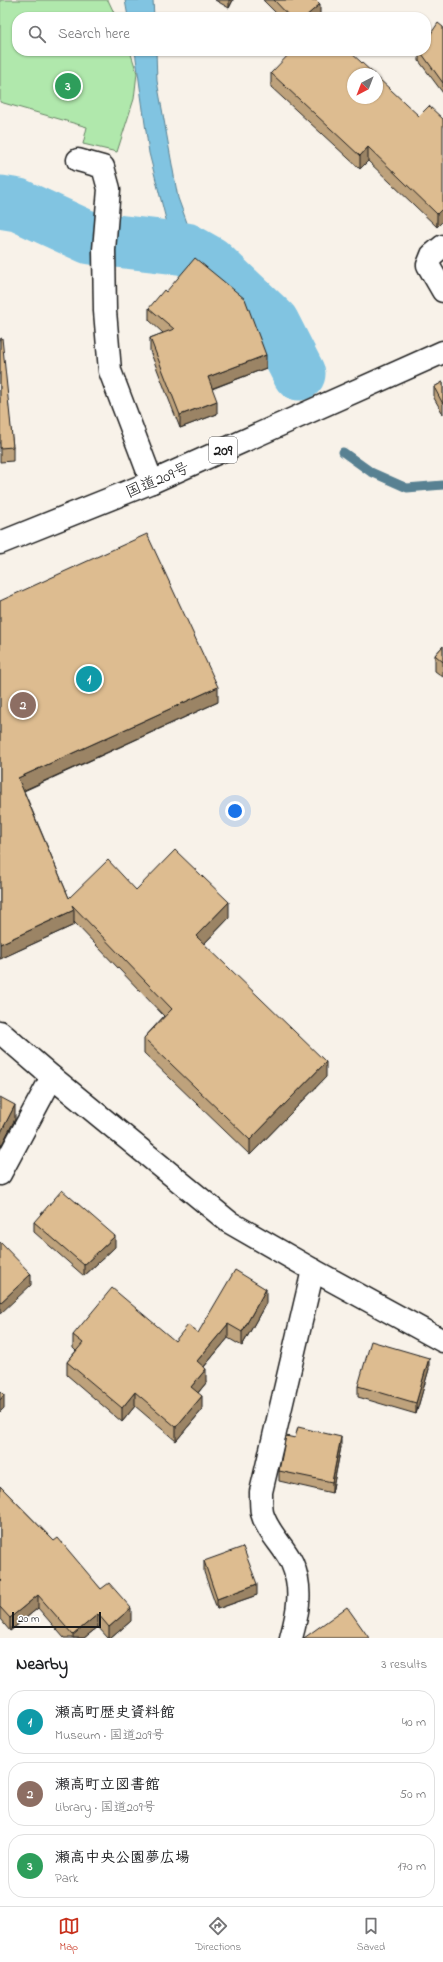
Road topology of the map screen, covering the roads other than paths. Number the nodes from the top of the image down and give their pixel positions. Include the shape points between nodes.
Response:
1 (78, 160) dead end
2 (443, 246) edge
3 (443, 291) edge
4 (443, 352) edge
5 (152, 482) junction
6 (0, 543) edge
7 (0, 1032) edge
8 (52, 1077) junction
9 (0, 1174) edge
10 (313, 1270) junction
11 (443, 1341) edge
12 (291, 1638) edge

1 - 5 main road via 103,167 109,189 104,250 105,311 110,371
2 - 3 main road via 432,255 428,266
4 - 5 main road, 国道209号 / 209
5 - 6 main road, 国道209号 / 209
7 - 8 main road
8 - 9 main road
8 - 10 main road via 229,1222
10 - 11 main road
10 - 12 main road via 261,1492 262,1514 292,1563 298,1586 299,1610

